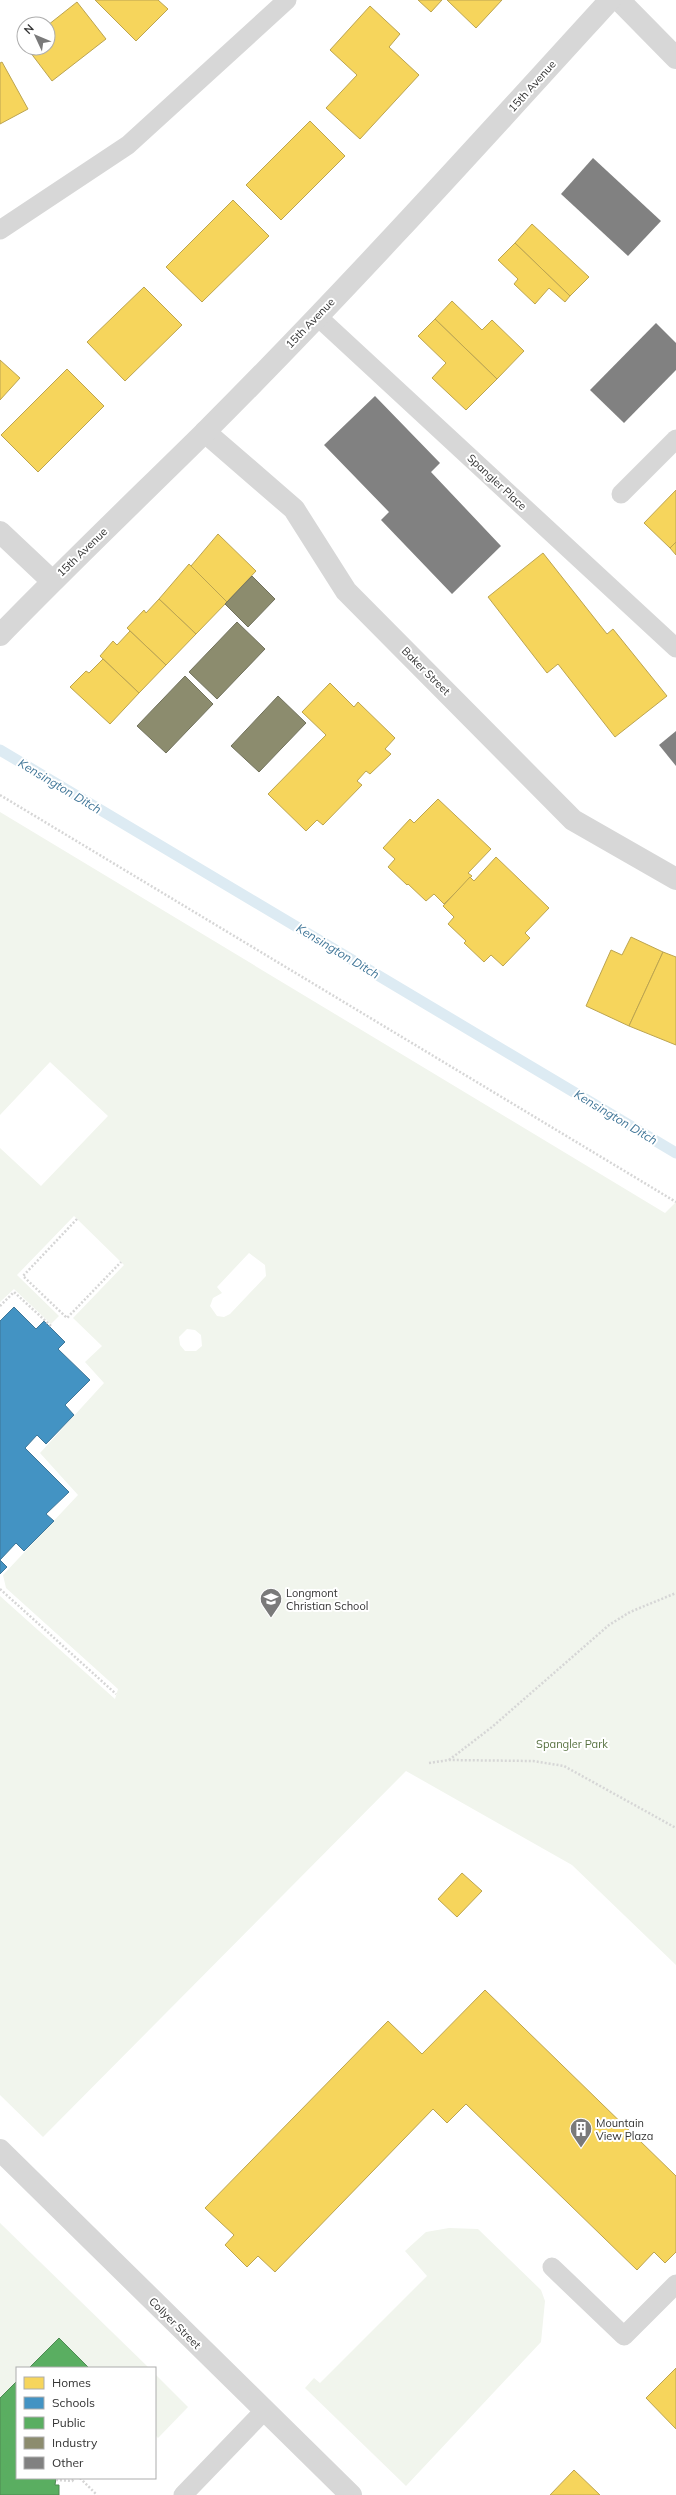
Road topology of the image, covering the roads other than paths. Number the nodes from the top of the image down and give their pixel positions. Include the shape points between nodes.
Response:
1 (287, 0) edge
2 (610, 0) edge
3 (620, 0) edge
4 (676, 58) edge
5 (0, 230) edge
6 (317, 316) junction
7 (205, 432) junction
8 (676, 439) edge
9 (621, 494) dead end
10 (0, 532) edge
11 (52, 581) junction
12 (0, 635) edge
13 (676, 648) edge
14 (676, 880) edge
15 (0, 2150) edge
16 (552, 2267) dead end
17 (676, 2284) edge
18 (264, 2411) junction
19 (183, 2495) edge
20 (351, 2495) edge

1 - 5 lane via 128,145
2 - 6 street, 15th Avenue via 425,203
3 - 4 street
6 - 7 street, 15th Avenue
6 - 13 lane, Spangler Place
7 - 11 street, 15th Avenue
7 - 14 street, Baker Street via 294,509 346,591 574,820
8 - 9 lane
10 - 11 street
11 - 12 street, 15th Avenue
15 - 18 street, Collyer Street
16 - 17 lane via 624,2336
18 - 19 lane
18 - 20 street, Collyer Street

